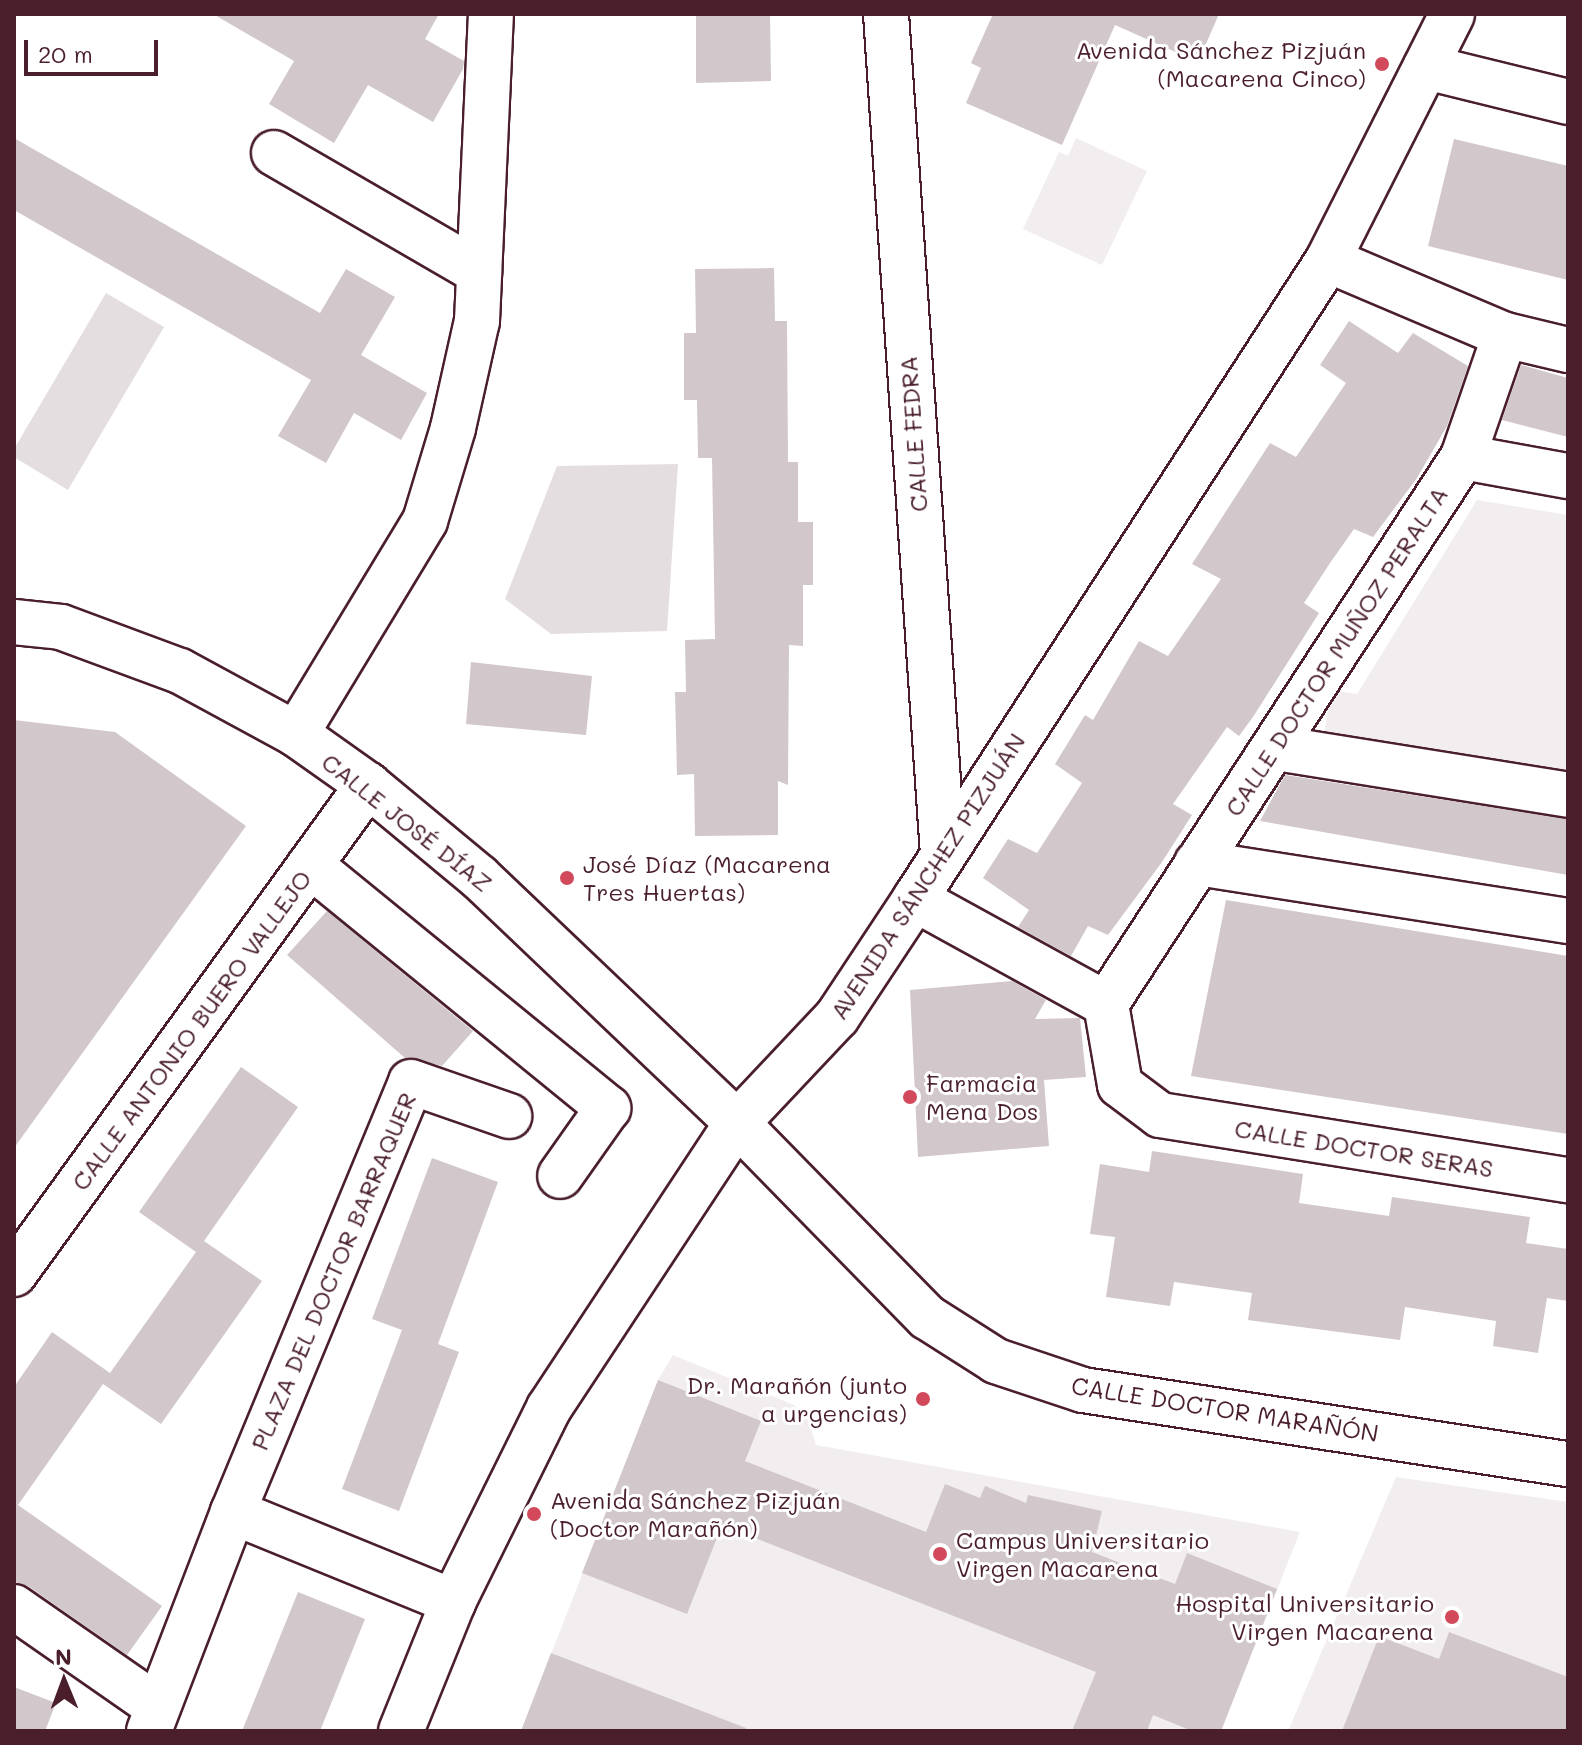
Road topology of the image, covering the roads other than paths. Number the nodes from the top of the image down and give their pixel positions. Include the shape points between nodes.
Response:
1 (491, 14) edge
2 (886, 14) edge
3 (1452, 14) edge
4 (1426, 67) junction
5 (1568, 102) edge
6 (274, 153) dead end
7 (1328, 260) junction
8 (479, 272) junction
9 (1505, 335) junction
10 (1568, 350) edge
11 (1463, 457) junction
12 (1568, 476) edge
13 (14, 622) edge
14 (296, 734) junction
15 (1276, 748) junction
16 (368, 785) junction
17 (1568, 795) edge
18 (943, 854) junction
19 (1197, 863) junction
20 (310, 865) junction
21 (915, 899) junction
22 (1568, 921) edge
23 (1106, 1004) junction
24 (509, 1116) dead end
25 (737, 1123) junction
26 (560, 1176) dead end
27 (1568, 1180) edge
28 (14, 1274) edge
29 (1568, 1464) edge
30 (233, 1512) junction
31 (453, 1602) junction
32 (14, 1607) edge
33 (154, 1719) edge
34 (401, 1731) edge

1 - 8 street
2 - 18 street, CALLE FEDRA
3 - 4 street, AVENIDA SÁNCHEZ PIZJUÁN
4 - 5 street
4 - 7 street, AVENIDA SÁNCHEZ PIZJUÁN
6 - 8 street
7 - 9 street
7 - 18 street, AVENIDA SÁNCHEZ PIZJUÁN
8 - 14 street via 477,321 425,521
9 - 10 street
9 - 11 street, CALLE DOCTOR MUÑOZ PERALTA
11 - 12 street
11 - 15 street, CALLE DOCTOR MUÑOZ PERALTA
13 - 14 street, CALLE JOSÉ DÍAZ via 61,627 180,671
14 - 16 street, CALLE JOSÉ DÍAZ
15 - 17 street
15 - 19 street, CALLE DOCTOR MUÑOZ PERALTA
16 - 20 street, CALLE ANTONIO BUERO VALLEJO
16 - 25 street, CALLE JOSÉ DÍAZ via 469,867
18 - 21 street, AVENIDA SÁNCHEZ PIZJUÁN
19 - 22 street
19 - 23 street, CALLE DOCTOR MUÑOZ PERALTA
20 - 26 street via 608,1108
20 - 28 street, CALLE ANTONIO BUERO VALLEJO
21 - 23 street
21 - 25 street, AVENIDA SÁNCHEZ PIZJUÁN via 837,1017
23 - 27 street, CALLE DOCTOR SERAS via 1120,1085 1160,1115
24 - 30 street, PLAZA DEL DOCTOR BARRAQUER via 411,1082
25 - 29 street, CALLE DOCTOR MARAÑÓN via 927,1317 996,1361 1083,1390
25 - 31 street, AVENIDA SÁNCHEZ PIZJUÁN via 549,1408
30 - 31 street
30 - 33 street, PLAZA DEL DOCTOR BARRAQUER
31 - 34 street, AVENIDA SÁNCHEZ PIZJUÁN
32 - 33 street

